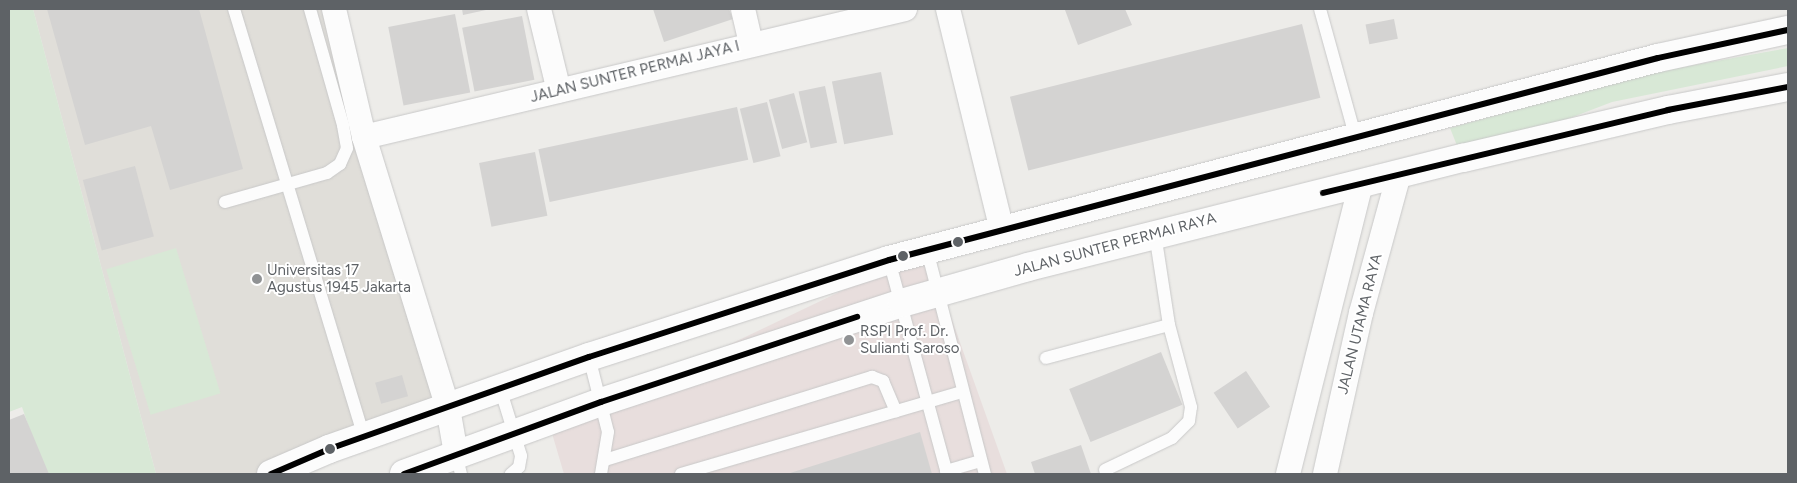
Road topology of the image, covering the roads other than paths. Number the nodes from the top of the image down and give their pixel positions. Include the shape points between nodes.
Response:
1 (234, 9) edge
2 (310, 9) edge
3 (334, 9) edge
4 (539, 9) edge
5 (743, 9) edge
6 (905, 9) edge
7 (948, 9) edge
8 (1320, 9) edge
9 (1788, 30) edge
10 (751, 43) junction
11 (1788, 87) edge
12 (559, 92) junction
13 (364, 137) junction
14 (1356, 139) junction
15 (1399, 174) junction
16 (287, 183) junction
17 (1361, 184) junction
18 (225, 202) dead end
19 (1002, 230) junction
20 (1156, 233) junction
21 (927, 250) junction
22 (889, 260) junction
23 (937, 293) junction
24 (902, 302) junction
25 (1169, 326) junction
26 (589, 357) junction
27 (1046, 358) dead end
28 (500, 388) junction
29 (962, 392) junction
30 (601, 402) junction
31 (928, 402) junction
32 (448, 408) junction
33 (896, 411) junction
34 (515, 434) junction
35 (364, 438) junction
36 (605, 460) junction
37 (980, 461) junction
38 (459, 464) edge
39 (1105, 470) dead end
40 (946, 473) edge
41 (271, 474) edge
42 (404, 474) edge
43 (512, 474) edge
44 (601, 474) edge
45 (681, 474) edge
46 (985, 474) edge
47 (1288, 474) edge
48 (1325, 474) edge

1 - 16 lane
2 - 16 lane via 347,148 340,164 327,173
3 - 13 street
4 - 12 street
5 - 10 street
6 - 10 street, JALAN SUNTER PERMAI JAYA I
7 - 19 street
8 - 14 lane
9 - 14 street via 1658,58
10 - 12 street, JALAN SUNTER PERMAI JAYA I
11 - 15 street, JALAN SUNTER PERMAI RAYA via 1668,110
12 - 13 street, JALAN SUNTER PERMAI JAYA I
13 - 32 street
14 - 19 street via 1165,185
15 - 17 street, JALAN SUNTER PERMAI RAYA
15 - 48 street, JALAN UTAMA RAYA via 1360,313
16 - 18 lane
16 - 35 lane
17 - 20 street, JALAN SUNTER PERMAI RAYA
17 - 47 street
19 - 21 street
20 - 23 street, JALAN SUNTER PERMAI RAYA
20 - 25 lane
21 - 22 street
21 - 23 lane
22 - 24 lane
22 - 26 street
23 - 24 street, JALAN SUNTER PERMAI RAYA
23 - 29 lane
24 - 30 street, JALAN SUNTER PERMAI RAYA
24 - 31 lane
25 - 27 lane
25 - 39 lane via 1191,407 1190,421 1172,438
26 - 28 street
26 - 30 lane
28 - 32 street
28 - 34 lane
29 - 31 lane
29 - 37 lane
30 - 34 street, JALAN SUNTER PERMAI RAYA
30 - 36 lane via 608,432
31 - 33 lane
31 - 40 lane
32 - 35 street
32 - 38 street
33 - 36 lane via 883,381 872,377
33 - 45 lane
34 - 38 street, JALAN SUNTER PERMAI RAYA
34 - 43 lane via 521,462
35 - 41 street
36 - 44 lane
37 - 40 lane
37 - 46 lane
38 - 42 street, JALAN SUNTER PERMAI RAYA

